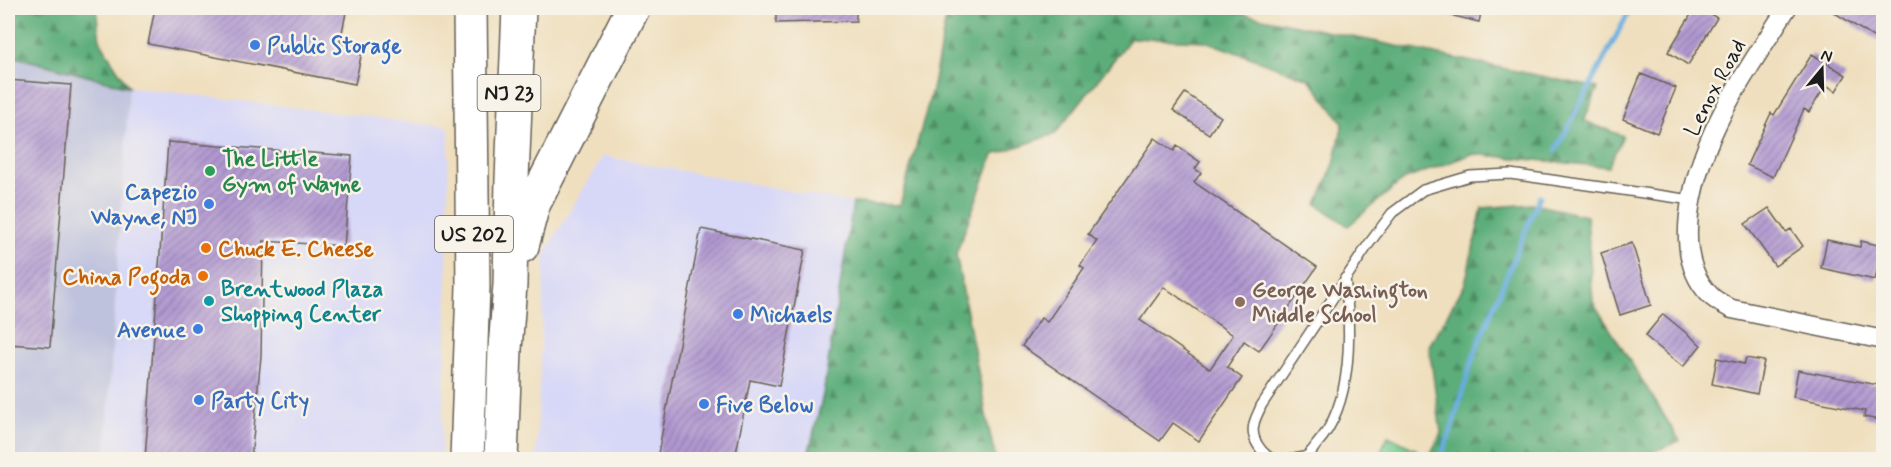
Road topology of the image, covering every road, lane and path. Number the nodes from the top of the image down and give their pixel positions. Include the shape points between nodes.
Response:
1 (470, 8) edge
2 (506, 8) edge
3 (519, 8) edge
4 (633, 8) edge
5 (1787, 8) edge
6 (512, 179) junction
7 (1692, 200) junction
8 (1346, 278) junction
9 (510, 285) junction
10 (1884, 340) edge
11 (468, 459) edge
12 (501, 459) edge
13 (1274, 459) edge
14 (1290, 459) edge

1 - 11 highway, US 202 via 473,286
2 - 6 highway, NJ 23
3 - 6 highway, US 202
4 - 9 highway via 533,205
5 - 7 street, Lenox Road via 1723,112 1700,166
6 - 9 highway, US 202
7 - 8 lane via 1510,174 1470,176 1423,190 1392,213
7 - 10 street, Lenox Road via 1687,229 1690,259 1698,280 1718,302 1732,309
8 - 13 lane via 1261,406 1253,426 1256,443 1266,456
8 - 14 lane via 1350,315 1347,370 1338,409 1325,435 1308,455
9 - 12 highway, US 202

